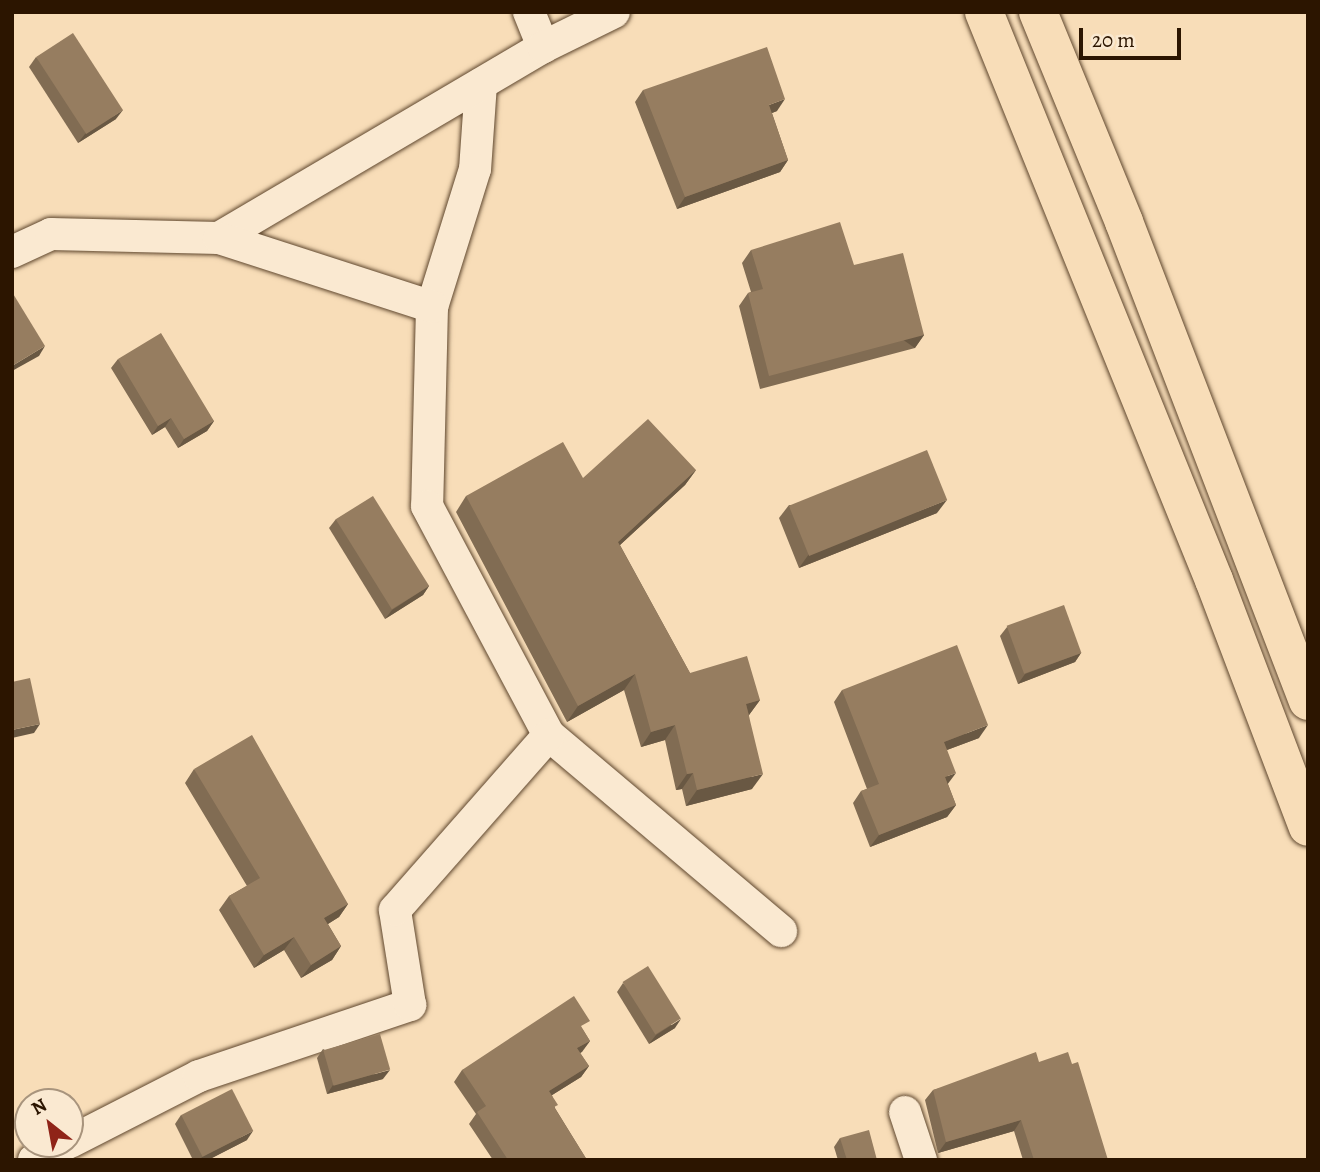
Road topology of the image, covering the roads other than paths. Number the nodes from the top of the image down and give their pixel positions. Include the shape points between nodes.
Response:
1 (528, 12) edge
2 (614, 12) edge
3 (984, 12) edge
4 (1038, 12) edge
5 (543, 47) junction
6 (481, 84) junction
7 (219, 238) junction
8 (12, 252) edge
9 (432, 306) junction
10 (1308, 701) edge
11 (549, 735) junction
12 (1308, 827) edge
13 (781, 931) dead end
14 (905, 1112) dead end
15 (84, 1135) edge
16 (921, 1160) edge

1 - 5 street
2 - 5 street
3 - 12 main road via 1214,579
4 - 10 main road
5 - 6 street
6 - 7 street
6 - 9 street via 475,169
7 - 8 street via 51,234
7 - 9 street
9 - 11 street via 427,506
11 - 13 street
11 - 15 street via 395,910 410,1005 200,1076
14 - 16 street

